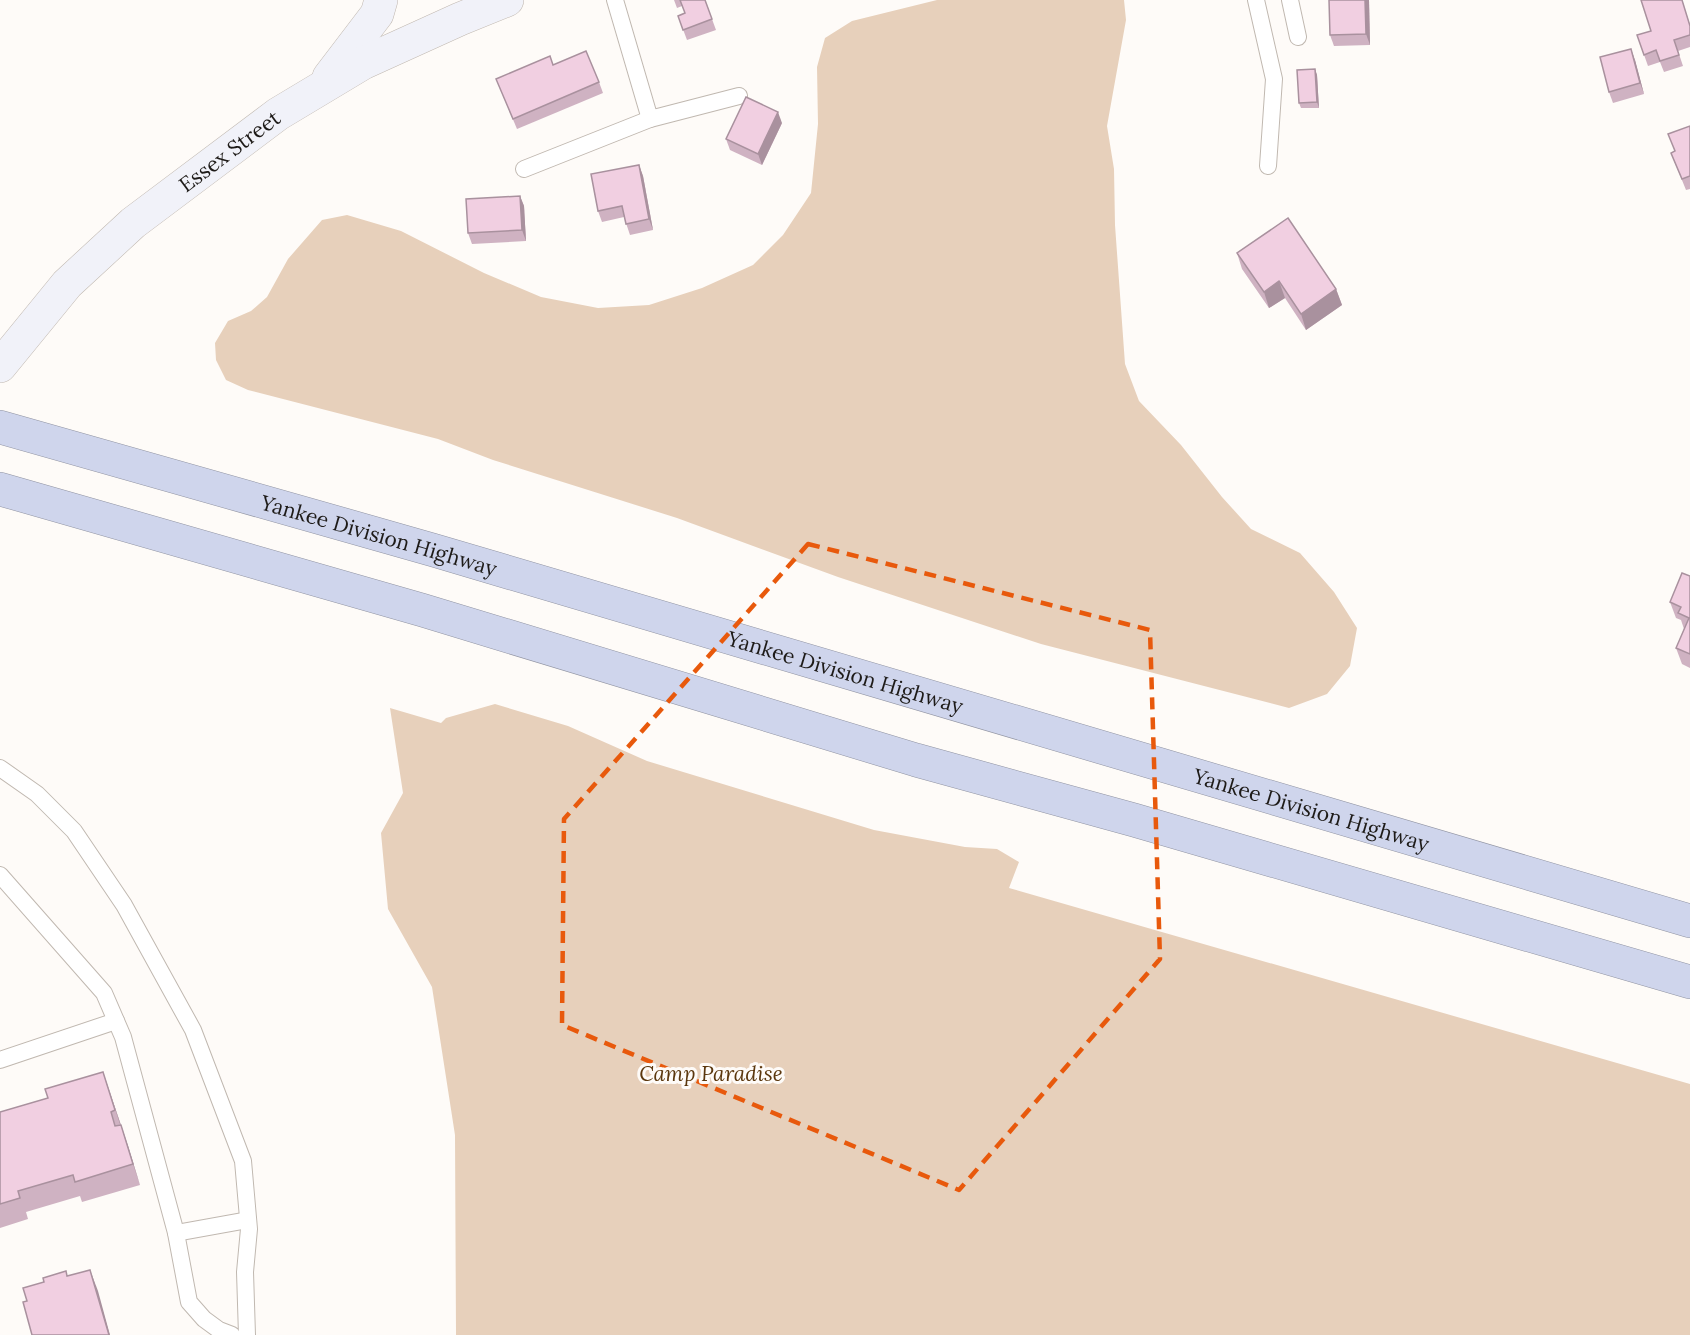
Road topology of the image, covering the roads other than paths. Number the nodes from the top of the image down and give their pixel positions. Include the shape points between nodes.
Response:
1 (381, 0) edge
2 (507, 0) edge
3 (615, 0) edge
4 (1256, 0) edge
5 (1290, 0) edge
6 (460, 5) edge
7 (1298, 37) dead end
8 (320, 88) junction
9 (739, 96) dead end
10 (650, 119) junction
11 (1268, 166) dead end
12 (524, 169) dead end
13 (9, 356) edge
14 (0, 427) edge
15 (0, 489) edge
16 (0, 768) edge
17 (0, 875) edge
18 (1690, 921) edge
19 (1690, 982) edge
20 (116, 1021) junction
21 (0, 1060) edge
22 (248, 1220) junction
23 (176, 1233) junction
24 (232, 1335) edge
25 (247, 1335) edge

1 - 8 main road via 377,14
2 - 6 main road, Essex Street
3 - 10 lane
4 - 11 lane via 1274,78
5 - 7 lane
6 - 8 main road, Essex Street
8 - 13 main road, Essex Street via 278,114 134,224 67,284
9 - 10 lane
10 - 12 lane
14 - 18 highway, Yankee Division Highway via 433,550
15 - 19 highway via 422,610 916,760
16 - 22 lane via 37,794 74,831 124,905 193,1030 243,1161
17 - 20 lane via 104,993
20 - 21 lane
20 - 23 lane
22 - 23 lane
22 - 25 lane
23 - 24 lane via 189,1302 204,1319

